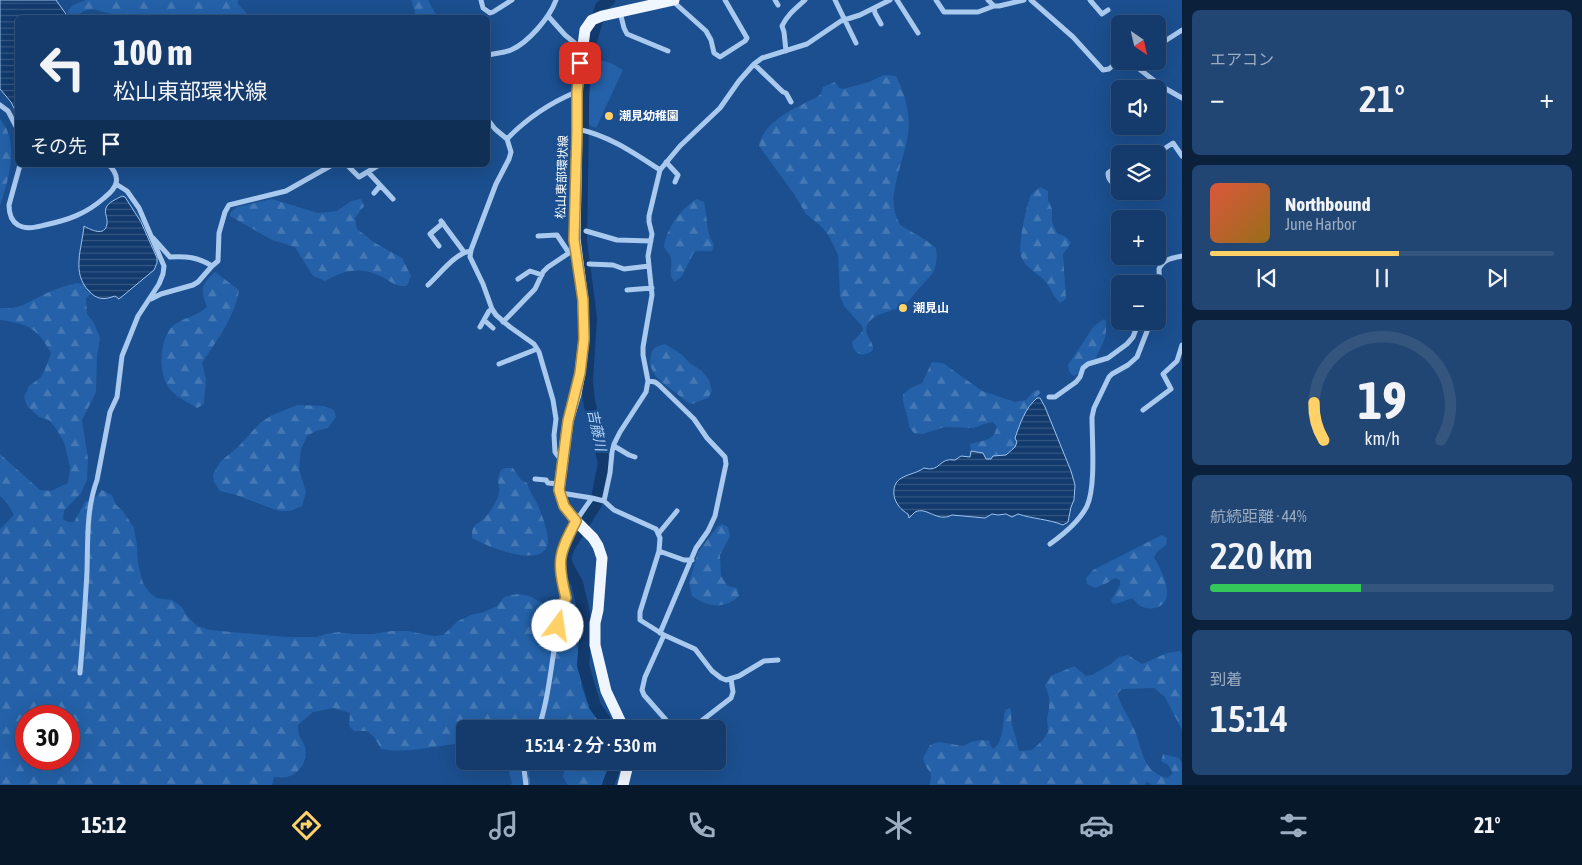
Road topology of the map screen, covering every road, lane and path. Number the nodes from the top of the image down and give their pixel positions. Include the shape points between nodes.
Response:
1 (481, 0) edge
2 (512, 0) edge
3 (556, 0) edge
4 (674, 0) edge
5 (725, 0) edge
6 (775, 0) edge
7 (804, 0) edge
8 (835, 0) edge
9 (890, 0) edge
10 (897, 0) edge
11 (936, 0) edge
12 (988, 0) edge
13 (1024, 0) edge
14 (1032, 0) edge
15 (1090, 0) edge
16 (778, 5) dead end
17 (994, 6) junction
18 (874, 8) junction
19 (1108, 10) dead end
20 (620, 12) junction
21 (548, 16) junction
22 (845, 20) junction
23 (881, 24) dead end
24 (1182, 30) edge
25 (918, 33) dead end
26 (1166, 40) edge
27 (856, 43) dead end
28 (582, 49) junction
29 (667, 49) dead end
30 (786, 51) junction
31 (490, 55) edge
32 (754, 64) junction
33 (1111, 67) edge
34 (1141, 70) edge
35 (577, 92) junction
36 (1182, 98) edge
37 (791, 102) dead end
38 (0, 105) edge
39 (490, 123) edge
40 (15, 124) edge
41 (582, 130) junction
42 (508, 140) junction
43 (1166, 148) edge
44 (1182, 156) edge
45 (666, 162) junction
46 (19, 167) edge
47 (110, 167) edge
48 (328, 167) edge
49 (349, 167) edge
50 (375, 167) edge
51 (660, 170) junction
52 (368, 172) junction
53 (675, 182) dead end
54 (116, 184) junction
55 (380, 186) junction
56 (374, 193) dead end
57 (393, 199) dead end
58 (586, 231) dead end
59 (538, 236) dead end
60 (151, 237) junction
61 (651, 242) junction
62 (439, 246) dead end
63 (471, 251) junction
64 (573, 251) junction
65 (464, 252) junction
66 (1182, 256) edge
67 (589, 264) dead end
68 (212, 266) junction
69 (649, 266) junction
70 (542, 275) junction
71 (1159, 275) edge
72 (518, 279) dead end
73 (428, 285) dead end
74 (652, 288) junction
75 (626, 290) dead end
76 (150, 299) junction
77 (492, 309) junction
78 (484, 320) junction
79 (503, 322) junction
80 (480, 327) dead end
81 (493, 328) dead end
82 (1136, 330) edge
83 (1148, 330) edge
84 (1182, 345) edge
85 (537, 349) junction
86 (499, 364) dead end
87 (648, 381) junction
88 (1049, 397) dead end
89 (1144, 410) dead end
90 (614, 446) junction
91 (635, 457) dead end
92 (562, 462) junction
93 (535, 479) dead end
94 (560, 488) junction
95 (593, 499) junction
96 (603, 501) junction
97 (677, 511) dead end
98 (579, 524) junction
99 (658, 533) junction
100 (1050, 544) dead end
101 (659, 551) junction
102 (692, 560) junction
103 (662, 634) junction
104 (778, 660) dead end
105 (80, 673) dead end
106 (731, 679) junction
107 (542, 720) edge
108 (620, 720) edge
109 (666, 720) edge
110 (703, 720) edge
111 (524, 770) edge
112 (628, 770) edge
113 (526, 785) edge
114 (623, 785) edge

1 - 2 street via 490,13
3 - 21 street
4 - 5 street via 706,31 714,53 720,57 747,38
4 - 20 main road, 松山東部環状線
6 - 16 street
7 - 30 street via 782,26
8 - 22 street
9 - 18 street
10 - 25 street
11 - 17 street via 944,12 978,12
12 - 17 street
13 - 17 street
14 - 33 street via 1103,70
15 - 19 street via 1102,14
18 - 22 street
18 - 23 street
20 - 28 main road, 松山東部環状線 via 597,18 585,30
20 - 29 street via 627,34
21 - 28 street
21 - 31 street via 519,46
22 - 27 street
22 - 30 street via 807,44
24 - 26 street
28 - 35 main road, 松山東部環状線
30 - 32 street via 762,58
32 - 37 street via 786,93
32 - 45 street via 720,108
34 - 36 street
35 - 41 main road, 松山東部環状線
35 - 42 street via 555,100 523,123
38 - 40 street via 8,111
39 - 42 street
41 - 51 street via 605,137
41 - 64 main road, 松山東部環状線
42 - 63 street via 509,159
43 - 44 street via 1173,143
45 - 51 street
45 - 53 street via 678,175
46 - 54 street via 9,211 14,223 25,228 75,218 95,206
47 - 54 street
48 - 68 street via 286,191 229,205 219,233 218,261
49 - 52 street via 359,177
50 - 52 street
51 - 61 street via 649,222
52 - 55 street
54 - 60 street via 127,191 139,208
55 - 56 street
55 - 57 street
58 - 61 street via 617,240
59 - 64 street via 557,235
60 - 68 street via 170,256 194,257
60 - 76 street via 164,266
61 - 69 street
62 - 65 street via 430,234 442,222
63 - 65 street
63 - 77 street via 470,257
64 - 70 street via 548,267
64 - 92 main road, 松山東部環状線 via 583,300 584,339
65 - 73 street
66 - 71 street via 1163,262
67 - 69 street via 624,269
68 - 76 street via 193,286
69 - 74 street
70 - 72 street via 530,271
70 - 79 street via 535,289
74 - 75 street
74 - 87 street via 643,347
76 - 105 street via 138,316 122,356 117,397 110,412 88,516
77 - 78 street
77 - 79 street
78 - 80 street
78 - 81 street
79 - 85 street
82 - 88 street via 1127,344 1108,358 1088,364 1076,382 1055,397
83 - 100 street via 1137,357 1112,374 1094,408 1092,486 1087,506 1074,524
84 - 89 street via 1178,359 1163,374 1171,389
85 - 86 street
85 - 92 street via 547,376 556,420 555,452
87 - 90 street via 646,392
87 - 102 street via 659,385 694,419 725,457 715,516
90 - 91 street
90 - 96 street
92 - 94 main road, 松山東部環状線
93 - 94 street via 546,480
94 - 95 street
94 - 98 main road via 564,506
95 - 96 street
95 - 98 street
96 - 99 street
97 - 99 street
98 - 107 street via 561,553 566,598 558,617
98 - 108 main road via 598,546 602,558 595,645 606,691
99 - 101 street
101 - 102 street
101 - 103 street via 639,616 640,620
102 - 103 street
103 - 106 street via 695,649 716,675
103 - 109 street via 642,690
104 - 106 street via 764,661
106 - 110 street via 731,698
111 - 113 street
112 - 114 main road

